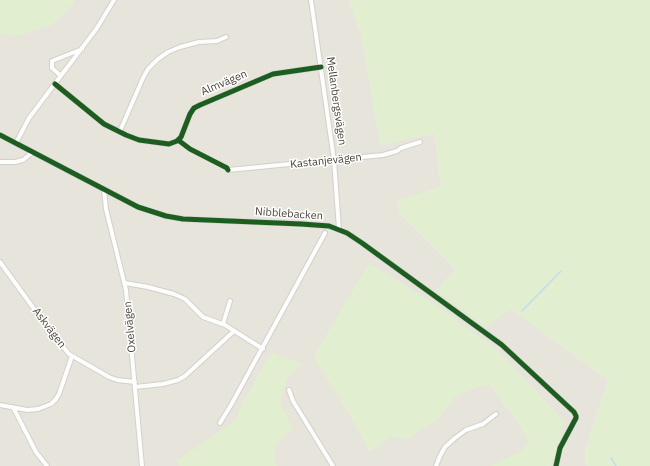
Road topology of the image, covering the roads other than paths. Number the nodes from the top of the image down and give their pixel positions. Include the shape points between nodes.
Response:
1 (114, 0) edge
2 (311, 0) edge
3 (226, 37) dead end
4 (82, 48) junction
5 (320, 66) junction
6 (60, 76) junction
7 (54, 84) junction
8 (120, 131) junction
9 (0, 135) edge
10 (420, 142) dead end
11 (16, 143) junction
12 (33, 152) junction
13 (334, 160) junction
14 (0, 162) edge
15 (228, 170) dead end
16 (104, 190) junction
17 (339, 229) junction
18 (325, 234) dead end
19 (0, 262) edge
20 (125, 283) junction
21 (230, 301) dead end
22 (223, 324) junction
23 (234, 331) junction
24 (263, 349) junction
25 (72, 356) junction
26 (135, 384) junction
27 (289, 390) dead end
28 (0, 405) edge
29 (13, 407) junction
30 (496, 414) dead end
31 (220, 423) dead end
32 (47, 466) edge
33 (142, 466) edge
34 (333, 466) edge
35 (436, 466) edge
36 (556, 466) edge

1 - 4 street
2 - 5 street, Mellanbergsvägen
3 - 8 street via 180,47 158,59 143,78
4 - 6 street
4 - 6 street via 52,61 52,68
5 - 8 street, Almvägen via 273,74 194,108 181,137 169,144 139,140
5 - 13 street, Mellanbergsvägen
6 - 7 street
7 - 8 street, Almvägen via 104,124
7 - 11 street via 29,118
9 - 11 street, Nibblebacken
10 - 13 street, Kastanjevägen via 383,155
11 - 12 street, Nibblebacken
12 - 14 street via 23,160
12 - 16 street, Nibblebacken
13 - 15 street, Kastanjevägen
13 - 17 street, Mellanbergsvägen
16 - 17 street, Nibblebacken via 138,207 166,216 329,226
16 - 20 street, Oxelvägen via 106,209
17 - 36 street, Nibblebacken via 502,345 574,412 576,418 560,448
18 - 24 street
19 - 25 street, Askvägen
20 - 22 street via 174,294 185,299 203,317
20 - 26 street, Oxelvägen
21 - 22 street
22 - 23 street
23 - 24 street
23 - 26 street, Askvägen via 185,376 163,384
24 - 31 street
25 - 26 street, Askvägen via 109,377
25 - 29 street via 59,394 51,404 27,410
26 - 33 street, Oxelvägen
27 - 34 street via 292,401
28 - 29 street
29 - 32 street via 36,452
30 - 35 street via 483,424 466,430 455,438 445,447

